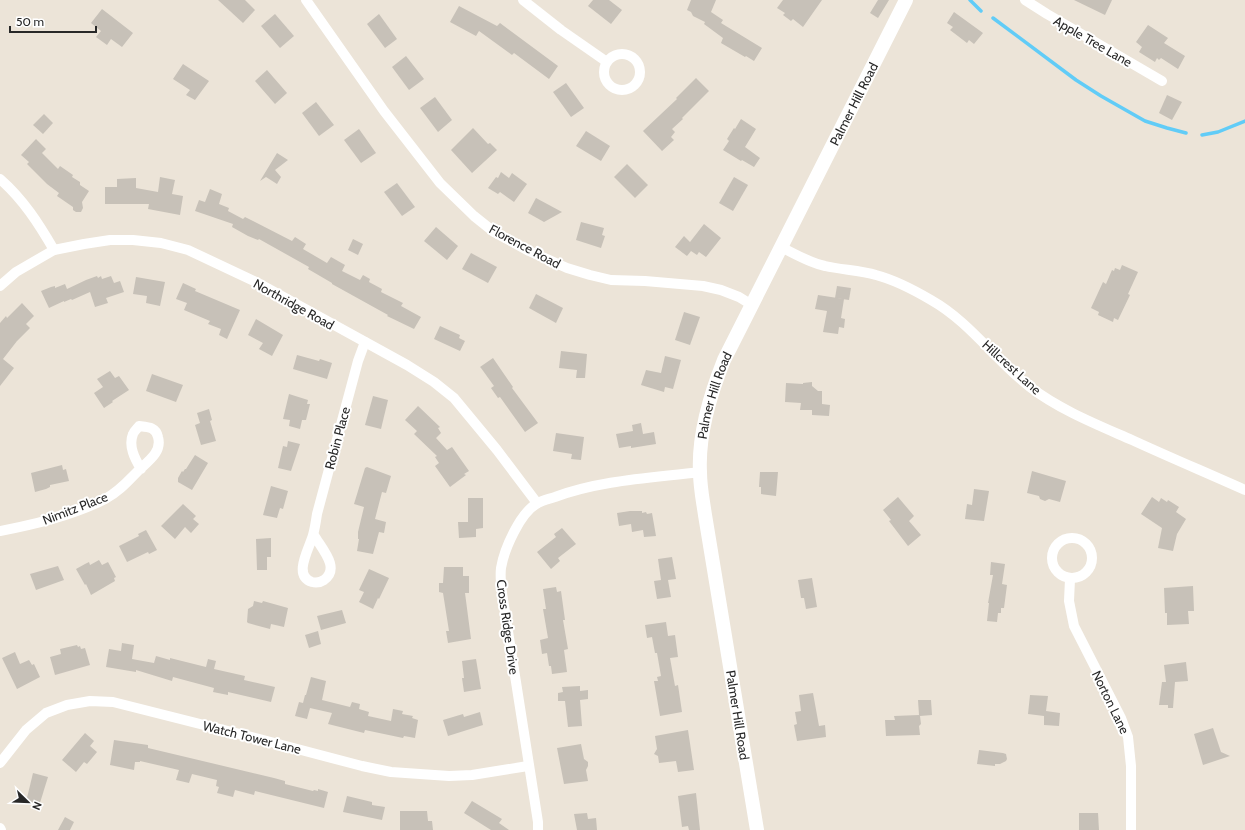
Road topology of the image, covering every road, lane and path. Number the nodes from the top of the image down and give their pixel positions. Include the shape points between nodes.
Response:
1 (306, 0) edge
2 (523, 0) edge
3 (906, 0) edge
4 (1025, 0) edge
5 (607, 62) dead end
6 (1162, 81) dead end
7 (0, 179) edge
8 (781, 247) junction
9 (54, 250) junction
10 (0, 286) edge
11 (752, 305) junction
12 (364, 342) junction
13 (141, 469) dead end
14 (700, 472) junction
15 (1245, 490) edge
16 (537, 503) junction
17 (0, 531) edge
18 (314, 535) dead end
19 (1070, 579) junction
20 (0, 763) edge
21 (528, 766) junction
22 (538, 830) edge
23 (757, 830) edge
24 (1131, 830) edge

1 - 11 street, Florence Road via 384,110 440,183 494,232 529,251 590,275 611,280 703,286 721,290
2 - 5 street
3 - 8 main road, Palmer Hill Road
4 - 6 street, Apple Tree Lane
7 - 9 street via 36,219
8 - 11 main road, Palmer Hill Road
8 - 15 street, Hillcrest Lane via 824,266 869,273 906,286 954,315 1030,387 1051,400 1107,430
9 - 10 street, Northridge Road via 16,272
9 - 12 street, Northridge Road via 110,240 161,243 188,250 256,282
11 - 14 main road, Palmer Hill Road via 724,360 712,393 703,432
12 - 16 street, Northridge Road via 407,364 454,398
12 - 18 street, Robin Place via 317,514
13 - 17 street, Nimitz Place via 122,488 106,499 75,511
14 - 16 street, Cross Ridge Drive via 594,486
14 - 23 main road, Palmer Hill Road
16 - 21 street, Cross Ridge Drive via 524,516 513,534 501,570 502,593
19 - 19 street via 1058,572 1052,559 1057,546 1073,538 1087,544 1092,561 1086,573
19 - 24 street, Norton Lane via 1069,601 1074,626 1121,718 1128,737 1131,766
20 - 21 street, Watch Tower Lane via 26,730 46,713 67,705 90,701 113,702 391,772 472,775
21 - 22 street, Cross Ridge Drive

